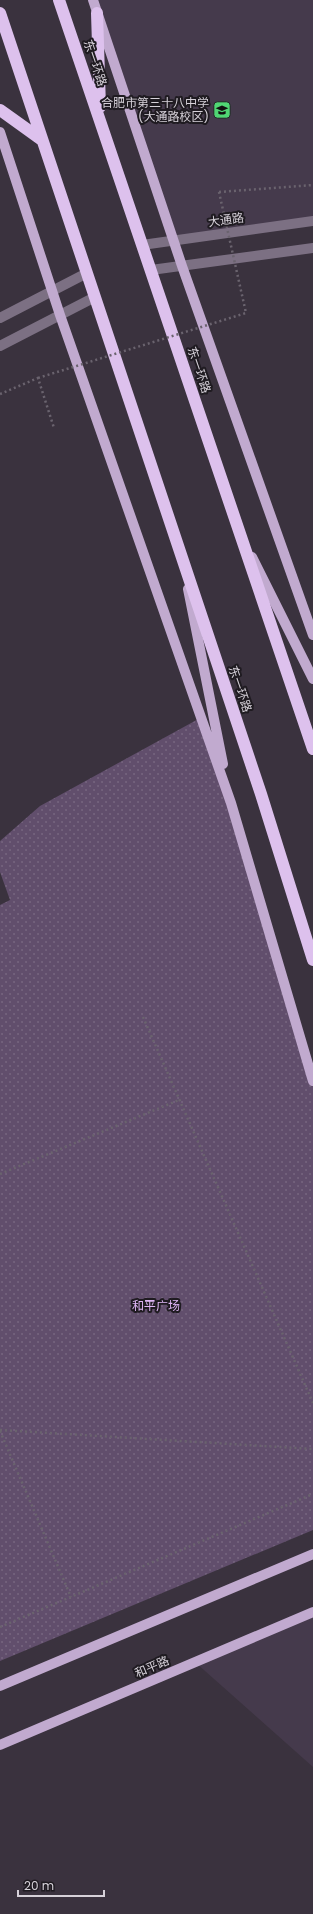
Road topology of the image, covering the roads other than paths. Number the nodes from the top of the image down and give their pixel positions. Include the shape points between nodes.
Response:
1 (59, 0) edge
2 (93, 0) edge
3 (0, 13) edge
4 (97, 14) junction
5 (0, 110) edge
6 (100, 120) junction
7 (0, 132) edge
8 (42, 140) junction
9 (313, 221) edge
10 (175, 240) junction
11 (142, 245) junction
12 (313, 248) edge
13 (182, 266) junction
14 (151, 270) junction
15 (87, 273) junction
16 (52, 291) junction
17 (94, 297) junction
18 (60, 315) junction
19 (0, 318) edge
20 (0, 346) edge
21 (239, 529) junction
22 (181, 556) junction
23 (313, 635) edge
24 (313, 679) edge
25 (313, 749) edge
26 (231, 803) junction
27 (313, 960) edge
28 (313, 1081) edge
29 (313, 1554) edge
30 (313, 1612) edge
31 (0, 1686) edge
32 (0, 1745) edge

1 - 6 highway, 东一环路
2 - 4 main road
3 - 8 highway, 东一环路
4 - 6 highway
4 - 10 main road
5 - 8 highway
6 - 11 highway, 东一环路
7 - 16 main road
8 - 15 highway, 东一环路
9 - 10 street, 大通路
10 - 11 street, 大通路
10 - 13 main road
11 - 14 highway, 东一环路
12 - 13 street
13 - 14 street
13 - 23 main road
14 - 21 highway, 东一环路
15 - 16 street
15 - 17 highway, 东一环路
16 - 18 main road
16 - 19 street
17 - 18 street
17 - 22 highway, 东一环路
18 - 20 street
18 - 26 main road
21 - 24 main road
21 - 25 highway, 东一环路
22 - 26 main road
22 - 27 highway, 东一环路 via 261,794
26 - 28 main road
29 - 31 main road
30 - 32 main road, 和平路

